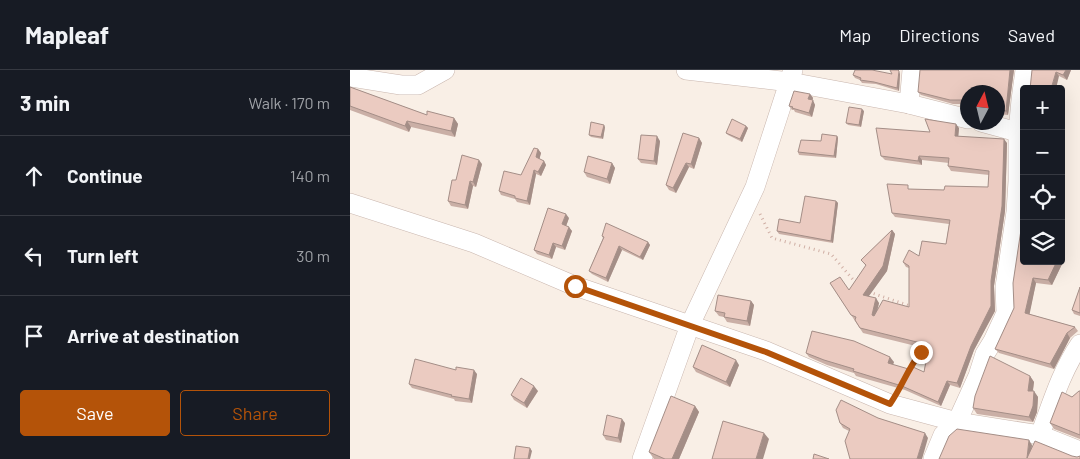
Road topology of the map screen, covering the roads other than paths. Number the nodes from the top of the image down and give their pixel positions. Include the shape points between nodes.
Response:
1 (445, 70) edge
2 (686, 70) edge
3 (912, 70) edge
4 (1025, 70) edge
5 (791, 76) edge
6 (350, 77) edge
7 (909, 104) junction
8 (960, 117) edge
9 (1005, 128) edge
10 (1018, 132) junction
11 (350, 203) edge
12 (690, 325) junction
13 (1080, 344) edge
14 (957, 422) junction
15 (1040, 434) junction
16 (1080, 451) edge
17 (642, 459) edge
18 (933, 459) edge

1 - 6 street via 418,85
2 - 5 street
3 - 7 street
4 - 10 street
5 - 7 street
5 - 12 street via 751,196
7 - 8 street
9 - 10 street
10 - 14 street via 1018,189 1005,287 1006,312
11 - 12 street via 474,243 575,286
12 - 14 street via 766,352 890,404
12 - 17 street
13 - 15 street via 1053,396
14 - 15 street
14 - 18 street via 943,435
15 - 16 street

